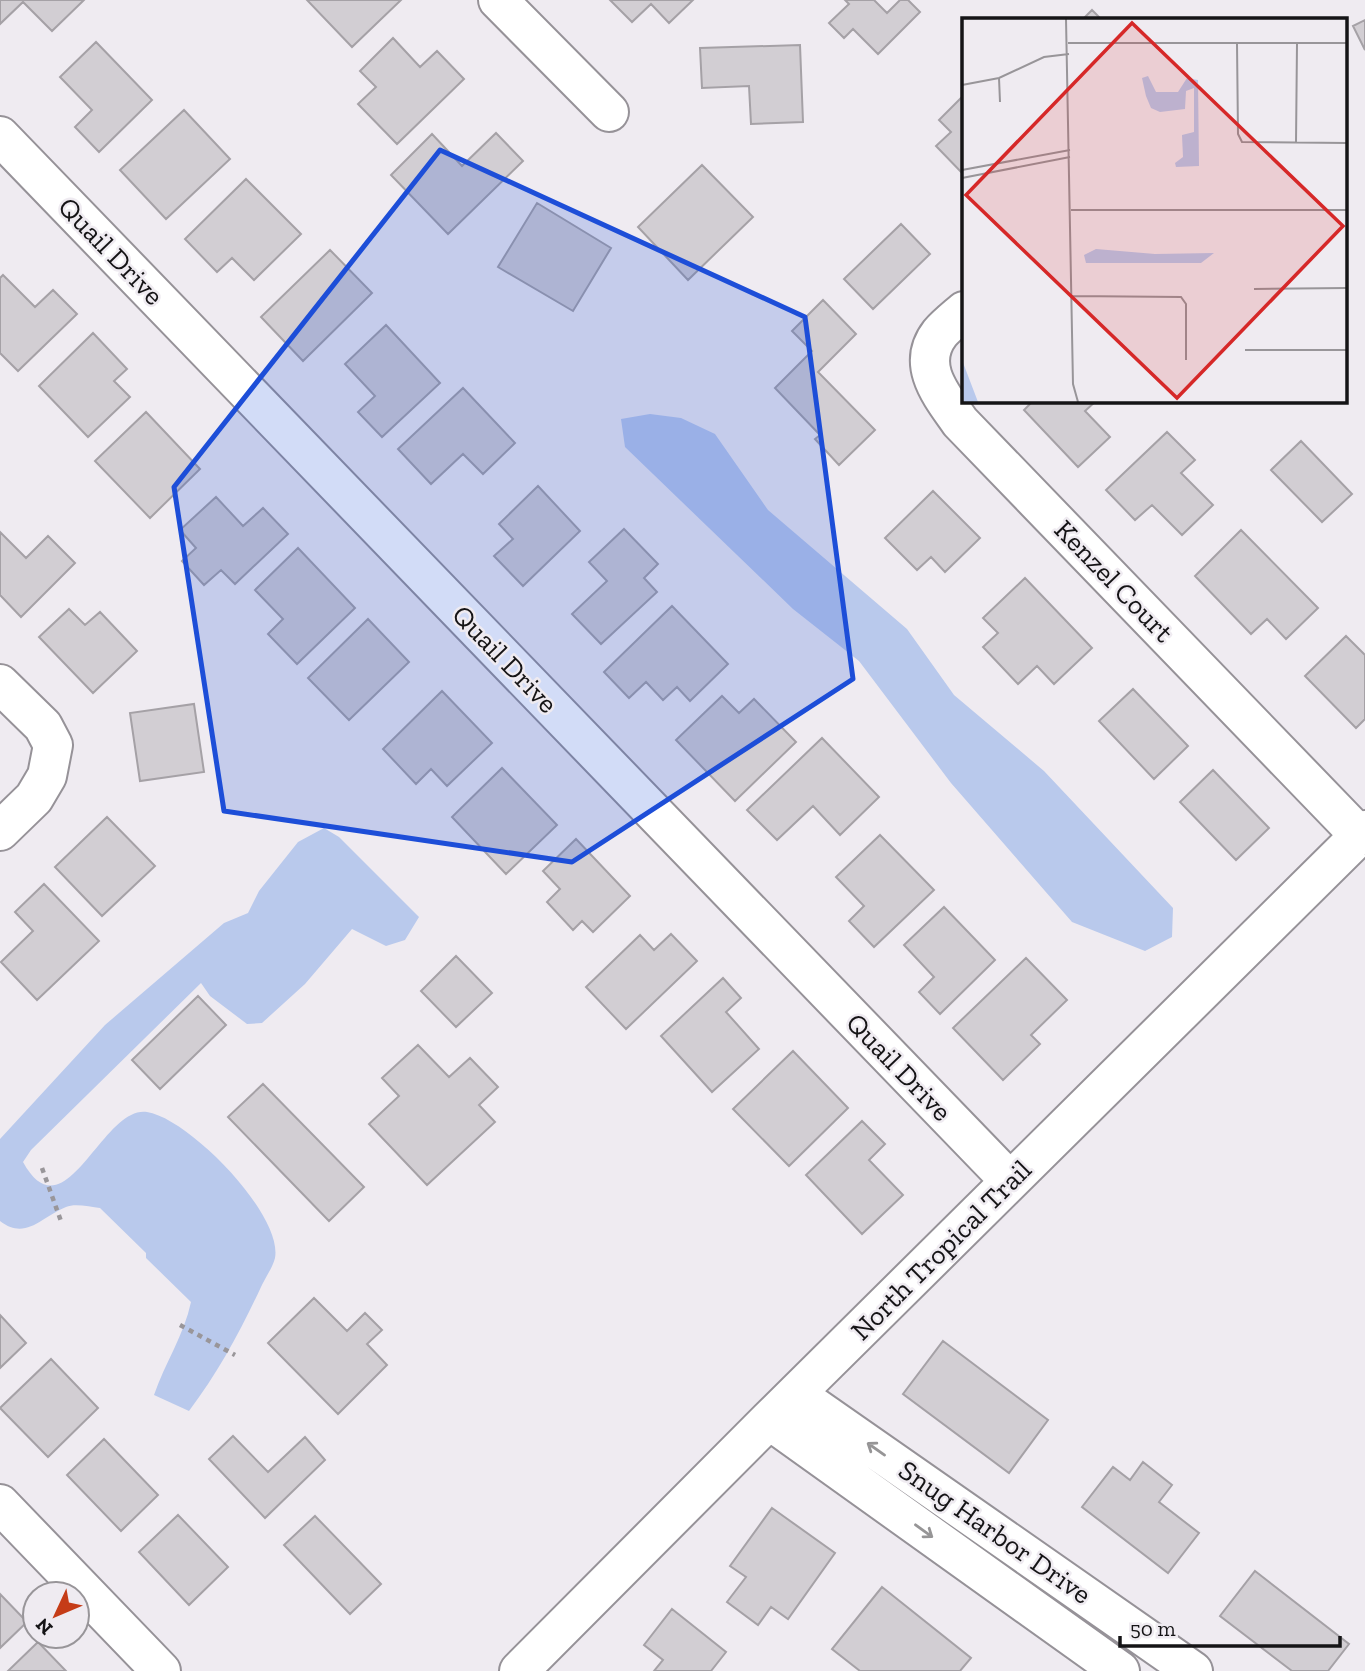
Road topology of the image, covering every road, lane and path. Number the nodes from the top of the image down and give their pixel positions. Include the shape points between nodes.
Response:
1 (498, 0) edge
2 (609, 113) dead end
3 (0, 136) edge
4 (962, 312) edge
5 (0, 684) edge
6 (0, 831) edge
7 (1362, 833) edge
8 (42, 1168) dead end
9 (1010, 1181) junction
10 (62, 1224) dead end
11 (180, 1325) dead end
12 (235, 1355) dead end
13 (796, 1394) junction
14 (769, 1420) junction
15 (0, 1504) edge
16 (1091, 1600) junction
17 (1068, 1634) junction
18 (161, 1671) edge
19 (519, 1671) edge
20 (1120, 1671) edge
21 (1193, 1671) edge

1 - 2 street
3 - 9 street, Quail Drive
4 - 7 street, Kenzel Court via 939,335 930,357 933,383 960,422
5 - 6 street via 43,726 53,745 47,776 34,798
7 - 9 street, North Tropical Trail
8 - 10 path
9 - 13 street, North Tropical Trail
11 - 12 path
13 - 14 street, North Tropical Trail
16 -> 13 street, Snug Harbor Drive
14 -> 17 street, Snug Harbor Drive
14 - 19 street, North Tropical Trail
15 - 18 street
16 - 17 street
16 - 21 street, Snug Harbor Drive
17 - 20 street, Snug Harbor Drive

